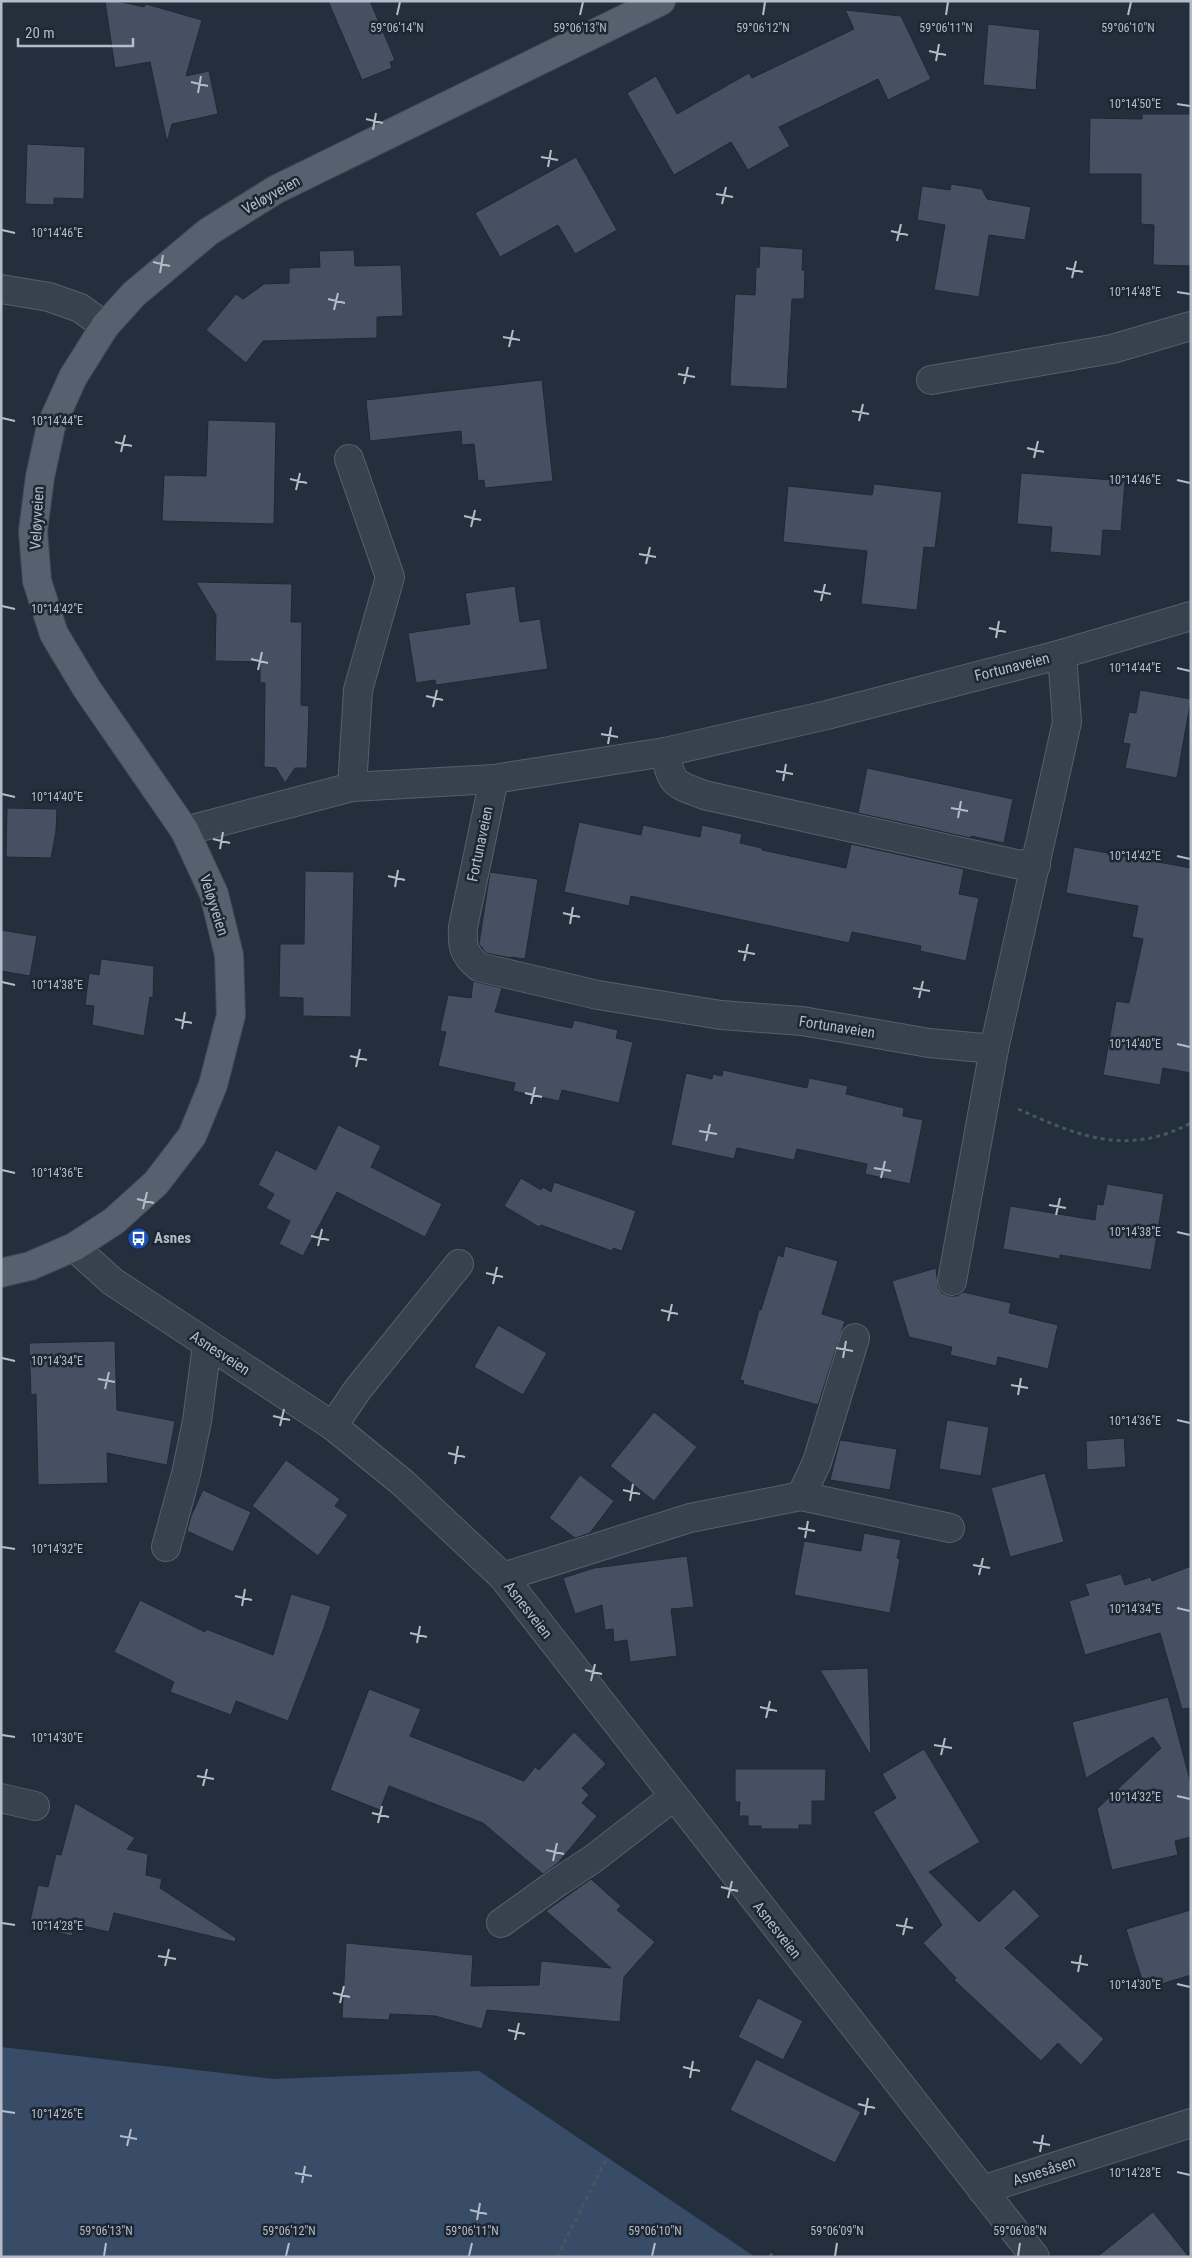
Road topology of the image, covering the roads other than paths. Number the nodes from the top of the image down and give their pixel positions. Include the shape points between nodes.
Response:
1 (661, 1) edge
2 (1, 289) edge
3 (104, 326) junction
4 (1191, 326) edge
5 (932, 380) dead end
6 (349, 459) dead end
7 (1191, 616) edge
8 (1062, 654) junction
9 (665, 752) junction
10 (494, 780) junction
11 (352, 787) junction
12 (186, 831) junction
13 (1036, 865) junction
14 (994, 1048) junction
15 (74, 1247) junction
16 (459, 1264) dead end
17 (1, 1272) edge
18 (952, 1281) dead end
19 (855, 1338) dead end
20 (207, 1345) junction
21 (333, 1426) junction
22 (801, 1496) junction
23 (950, 1528) dead end
24 (166, 1547) dead end
25 (502, 1577) junction
26 (673, 1797) junction
27 (1, 1798) edge
28 (35, 1806) dead end
29 (501, 1923) dead end
30 (1191, 2123) edge
31 (982, 2190) junction
32 (1034, 2257) edge

1 - 3 main road, Veløyveien via 275,190 208,232 134,294
2 - 3 street via 50,297 80,308
3 - 12 main road, Veløyveien via 73,378 51,426 40,477 34,531 37,581 54,634 87,689
4 - 5 street via 1112,349
6 - 11 street via 390,576 358,690
7 - 8 street, Fortunaveien
8 - 9 street, Fortunaveien via 827,715
8 - 13 street, Fortunaveien via 1066,722
9 - 10 street, Fortunaveien
9 - 13 street via 670,777 678,785 704,795 1016,864
10 - 11 street, Fortunaveien
10 - 14 street, Fortunaveien via 463,927 462,945 470,960 479,967 598,994 721,1015 802,1021 929,1043
11 - 12 street, Fortunaveien
12 - 15 main road, Veløyveien via 214,894 229,955 231,1015 213,1085 192,1136 156,1182 114,1221
13 - 14 street, Fortunaveien
14 - 18 street
15 - 17 main road, Veløyveien via 30,1266
15 - 20 street, Asnesveien via 113,1282
16 - 21 street via 358,1389
19 - 22 street via 817,1462
20 - 21 street, Asnesveien
20 - 24 street via 197,1421
21 - 25 street, Asnesveien via 403,1483
22 - 23 street
22 - 25 street, Asnesveien via 690,1518
25 - 26 street, Asnesveien
26 - 29 street via 593,1859
26 - 31 street, Asnesveien
27 - 28 street
30 - 31 street, Asnesåsen
31 - 32 street, Asnesveien

